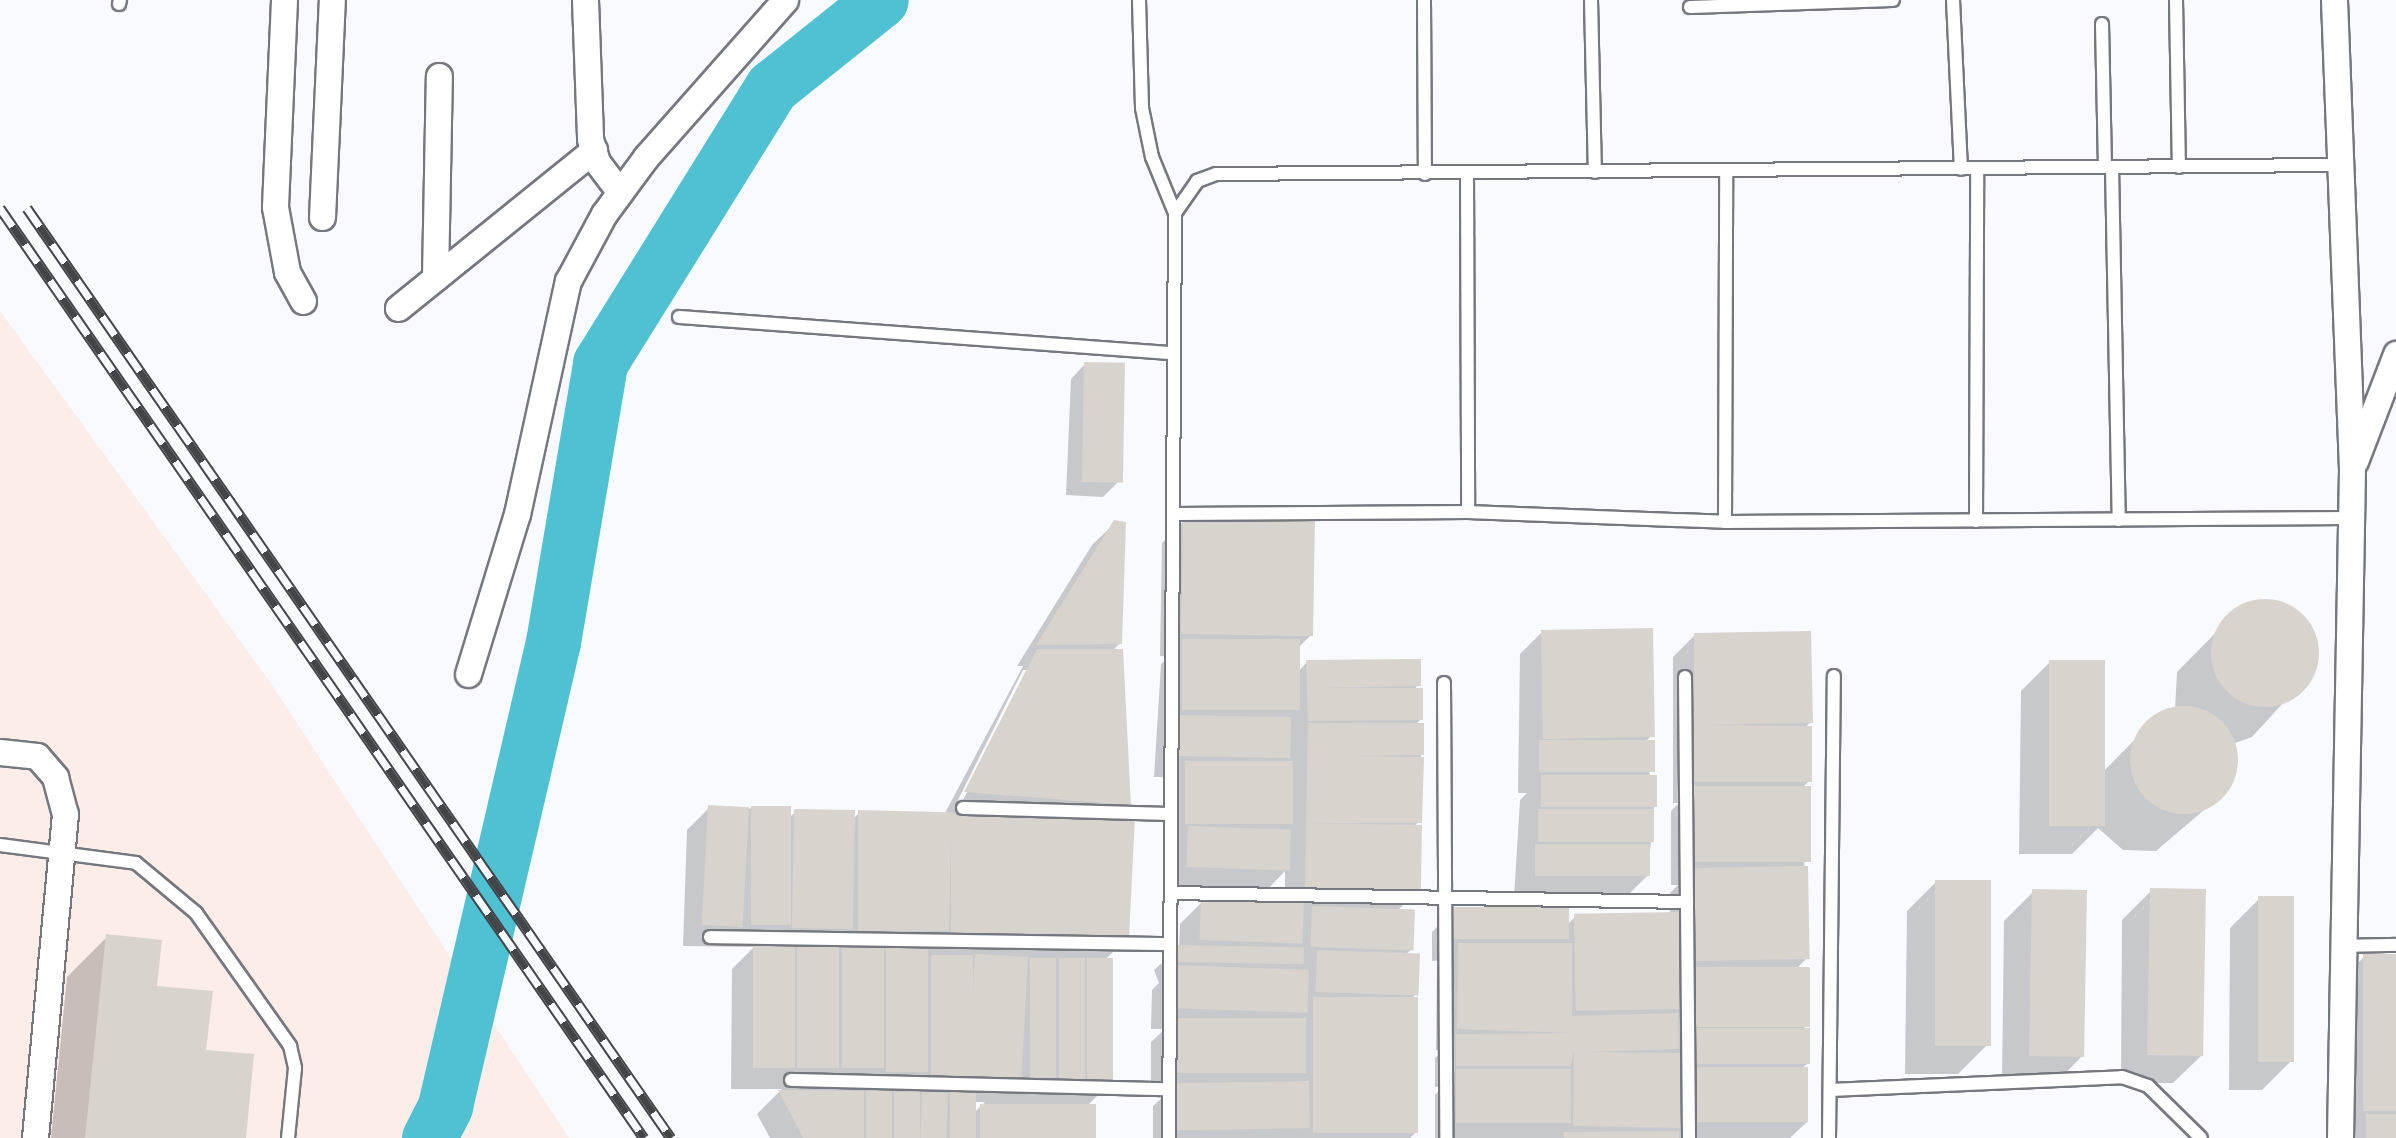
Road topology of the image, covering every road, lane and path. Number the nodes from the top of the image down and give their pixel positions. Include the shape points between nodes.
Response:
1 (284, 0) edge
2 (332, 0) edge
3 (585, 0) edge
4 (785, 0) edge
5 (1139, 0) edge
6 (1424, 0) edge
7 (1591, 0) edge
8 (1893, 0) edge
9 (1953, 0) edge
10 (2176, 0) edge
11 (2334, 0) edge
12 (1690, 6) dead end
13 (2102, 24) dead end
14 (440, 76) dead end
15 (594, 150) junction
16 (2338, 165) junction
17 (2178, 166) junction
18 (2108, 167) junction
19 (1960, 169) junction
20 (1978, 169) junction
21 (1726, 170) junction
22 (1594, 172) junction
23 (1468, 173) junction
24 (1425, 174) junction
25 (620, 192) junction
26 (1175, 213) junction
27 (322, 217) dead end
28 (435, 278) junction
29 (303, 301) dead end
30 (398, 308) dead end
31 (678, 317) dead end
32 (1174, 353) junction
33 (2396, 354) edge
34 (2352, 470) junction
35 (1468, 512) junction
36 (1175, 514) junction
37 (2350, 518) junction
38 (1976, 520) junction
39 (2119, 520) junction
40 (1726, 522) junction
41 (468, 674) dead end
42 (1685, 676) dead end
43 (1834, 676) dead end
44 (1444, 683) dead end
45 (0, 752) edge
46 (963, 808) dead end
47 (1171, 814) junction
48 (0, 845) edge
49 (62, 850) junction
50 (1171, 894) junction
51 (1445, 898) junction
52 (1687, 902) junction
53 (710, 937) dead end
54 (1170, 944) junction
55 (2396, 945) edge
56 (2343, 946) junction
57 (791, 1080) dead end
58 (1169, 1089) junction
59 (1830, 1090) junction
60 (34, 1138) edge
61 (288, 1138) edge
62 (1169, 1138) edge
63 (1446, 1138) edge
64 (1689, 1138) edge
65 (1829, 1138) edge
66 (2201, 1138) edge
67 (2340, 1138) edge

1 - 29 street via 275,206 287,272
2 - 27 street
3 - 15 street
4 - 25 street
5 - 26 lane via 1142,108 1152,157
6 - 24 lane
7 - 22 lane
8 - 12 lane
9 - 19 lane
10 - 17 lane
11 - 16 street
13 - 18 lane
14 - 28 street
15 - 25 street
15 - 28 street
16 - 17 lane
16 - 34 street
17 - 18 lane
18 - 20 lane
18 - 39 lane
19 - 20 lane
19 - 21 lane
20 - 38 lane
21 - 22 lane
21 - 40 lane
22 - 23 lane
23 - 24 lane
23 - 35 lane
24 - 26 lane via 1216,174 1182,194
25 - 41 street via 568,281 518,514
26 - 32 lane
28 - 30 street
31 - 32 lane
32 - 36 lane
33 - 34 street
34 - 37 street
35 - 36 lane
35 - 40 lane
36 - 47 lane
37 - 39 lane
37 - 56 street
38 - 39 lane
38 - 40 lane
42 - 52 lane
43 - 59 lane
44 - 51 lane
45 - 49 street via 37,756 55,777 65,814
46 - 47 lane
47 - 50 lane
48 - 49 lane
49 - 60 street
49 - 61 lane via 136,863 196,912 290,1046 295,1068
50 - 51 lane
50 - 54 lane
51 - 52 lane
51 - 63 lane
52 - 64 lane
53 - 54 lane
54 - 58 lane
55 - 56 lane
56 - 67 street
57 - 58 lane
58 - 62 lane
59 - 65 lane
59 - 66 lane via 2122,1076 2148,1086

